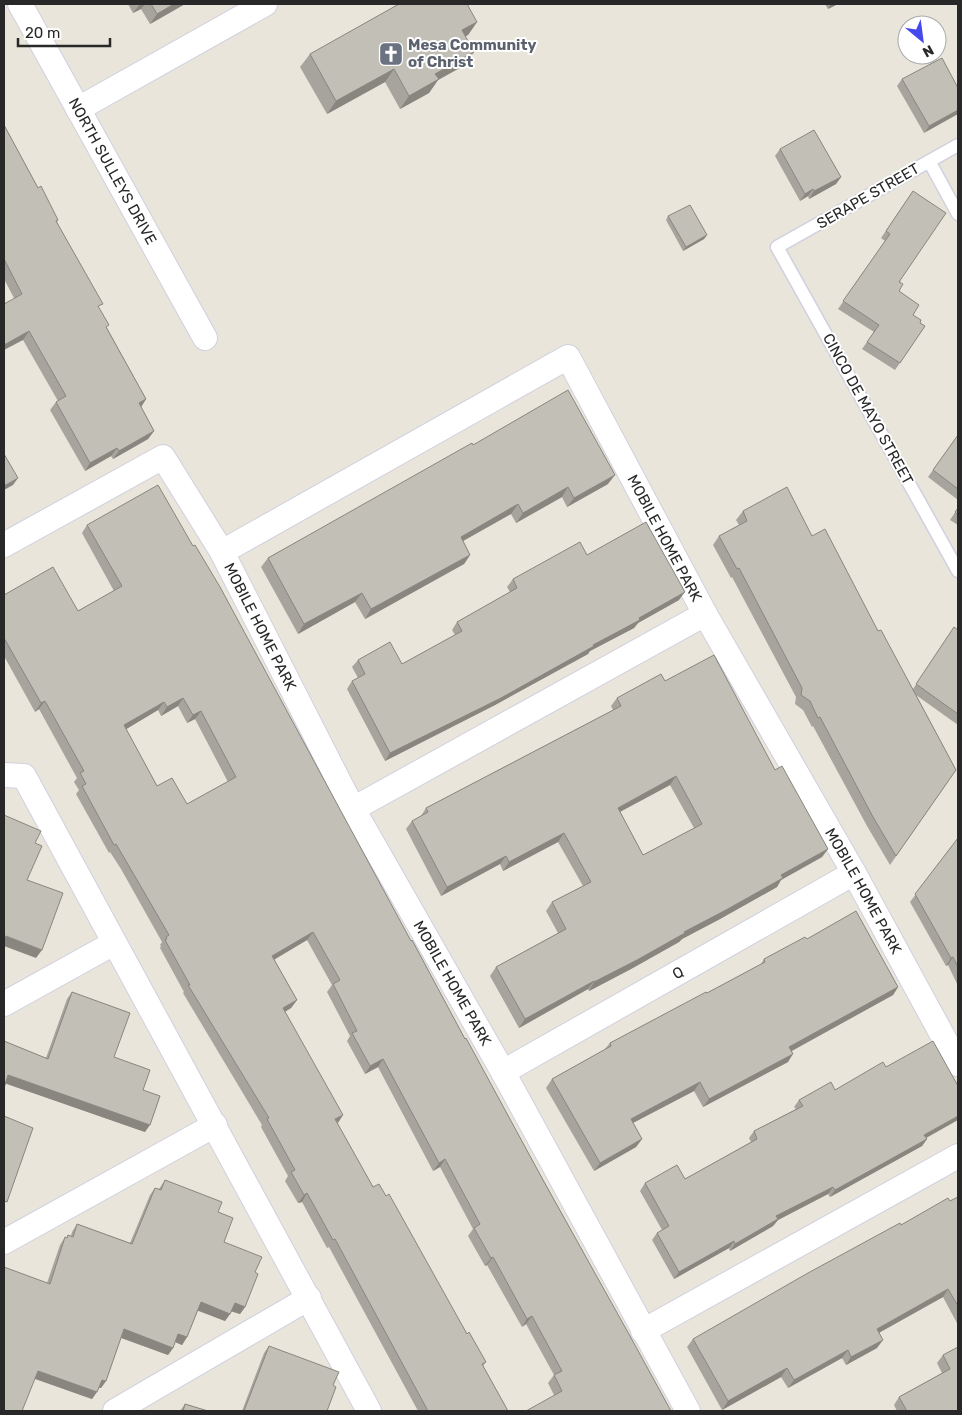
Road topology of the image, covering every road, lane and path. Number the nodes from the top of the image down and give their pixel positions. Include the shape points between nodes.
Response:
1 (20, 4) edge
2 (265, 4) edge
3 (78, 109) junction
4 (958, 145) edge
5 (930, 161) junction
6 (958, 214) edge
7 (778, 247) joint
8 (205, 338) dead end
9 (4, 546) edge
10 (222, 552) junction
11 (958, 571) edge
12 (705, 614) junction
13 (4, 775) edge
14 (353, 810) junction
15 (854, 873) junction
16 (114, 943) junction
17 (4, 1004) edge
18 (958, 1064) edge
19 (503, 1072) junction
20 (215, 1125) junction
21 (958, 1156) edge
22 (4, 1242) edge
23 (309, 1298) junction
24 (643, 1331) junction
25 (114, 1411) edge
26 (369, 1411) edge
27 (688, 1411) edge

1 - 3 street, NORTH SULLEYS DRIVE
2 - 3 street
3 - 8 street, NORTH SULLEYS DRIVE
4 - 5 lane, SERAPE STREET
5 - 6 lane
5 - 7 lane, SERAPE STREET
7 - 11 lane, CINCO DE MAYO STREET
9 - 10 street, MOBILE HOME PARK via 162,458
10 - 12 street, MOBILE HOME PARK via 568,357
10 - 14 street, MOBILE HOME PARK
12 - 14 street
12 - 15 street, MOBILE HOME PARK
13 - 16 street via 24,776
14 - 19 street, MOBILE HOME PARK
15 - 18 street, MOBILE HOME PARK
15 - 19 street, Q
16 - 17 street
16 - 20 street
19 - 24 street, MOBILE HOME PARK
20 - 22 street
20 - 23 street
21 - 24 street
23 - 25 street
23 - 26 street
24 - 27 street, MOBILE HOME PARK

